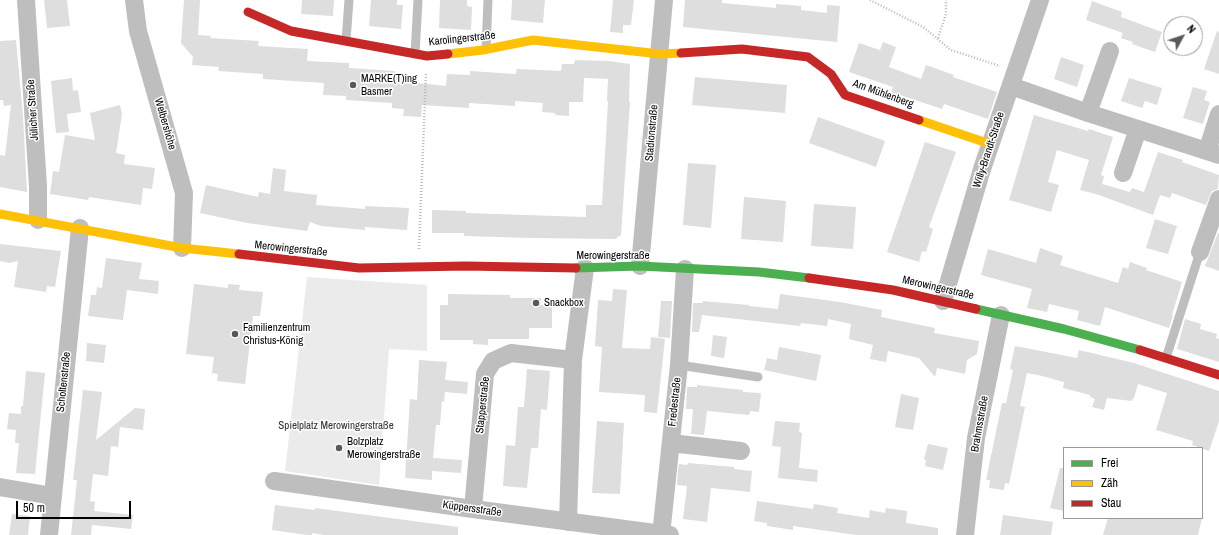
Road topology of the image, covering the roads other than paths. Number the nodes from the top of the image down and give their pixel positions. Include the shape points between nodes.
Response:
1 (26, 0) edge
2 (134, 0) edge
3 (349, 0) edge
4 (418, 0) edge
5 (488, 0) edge
6 (664, 0) edge
7 (1040, 0) edge
8 (248, 12) dead end
9 (346, 41) junction
10 (486, 50) junction
11 (1110, 51) dead end
12 (415, 54) junction
13 (660, 54) junction
14 (1014, 79) junction
15 (1088, 113) junction
16 (1219, 114) edge
17 (1138, 129) junction
18 (990, 144) junction
19 (1213, 153) edge
20 (1123, 174) dead end
21 (1219, 199) edge
22 (0, 214) edge
23 (38, 220) junction
24 (80, 228) junction
25 (182, 248) junction
26 (1200, 252) joint
27 (640, 266) junction
28 (585, 268) junction
29 (685, 269) junction
30 (943, 301) junction
31 (1001, 315) junction
32 (1166, 358) junction
33 (573, 360) junction
34 (679, 365) junction
35 (1219, 375) edge
36 (758, 377) dead end
37 (671, 443) junction
38 (741, 451) dead end
39 (274, 481) dead end
40 (0, 487) edge
41 (53, 496) junction
42 (473, 509) junction
43 (568, 522) junction
44 (49, 535) edge
45 (664, 535) edge
46 (965, 535) edge

1 - 23 street, Jülicher Straße
2 - 25 street, Welbershöhe via 138,31 184,193
3 - 9 lane
4 - 12 lane
5 - 10 lane
6 - 13 street, Stadionstraße
7 - 14 street, Willy-Brandt-Straße
8 - 9 street, Karolingerstraße via 291,31
9 - 12 street, Karolingerstraße
10 - 12 street, Karolingerstraße via 427,56
10 - 13 street, Karolingerstraße via 533,40
11 - 15 street
13 - 18 street, Am Mühlenberg via 742,49 808,57 831,74 845,95
13 - 27 street, Stadionstraße
14 - 15 street
14 - 18 street, Willy-Brandt-Straße
15 - 17 street
16 - 19 street
17 - 19 street
17 - 20 street
18 - 30 street, Willy-Brandt-Straße
21 - 26 street
22 - 23 street, Merowingerstraße
23 - 24 street, Merowingerstraße
24 - 25 street, Merowingerstraße
24 - 41 street, Scholtenstraße
25 - 28 street, Merowingerstraße via 359,268
26 - 32 lane
27 - 28 street, Merowingerstraße
27 - 29 street, Merowingerstraße
28 - 33 street
29 - 30 street, Merowingerstraße via 759,272 830,280
29 - 34 street, Fredestraße
30 - 31 street, Merowingerstraße
31 - 32 street, Merowingerstraße via 1064,328
31 - 46 street, Brahmsstraße via 976,438
32 - 35 street, Merowingerstraße
33 - 42 street, Stapperstraße via 511,353 492,361 485,374
33 - 43 street
34 - 36 lane
34 - 37 street, Fredestraße
37 - 38 street
37 - 45 street, Fredestraße
39 - 42 street, Küppersstraße
40 - 41 street
41 - 44 street, Scholtenstraße
42 - 43 street, Küppersstraße
43 - 45 street, Küppersstraße

